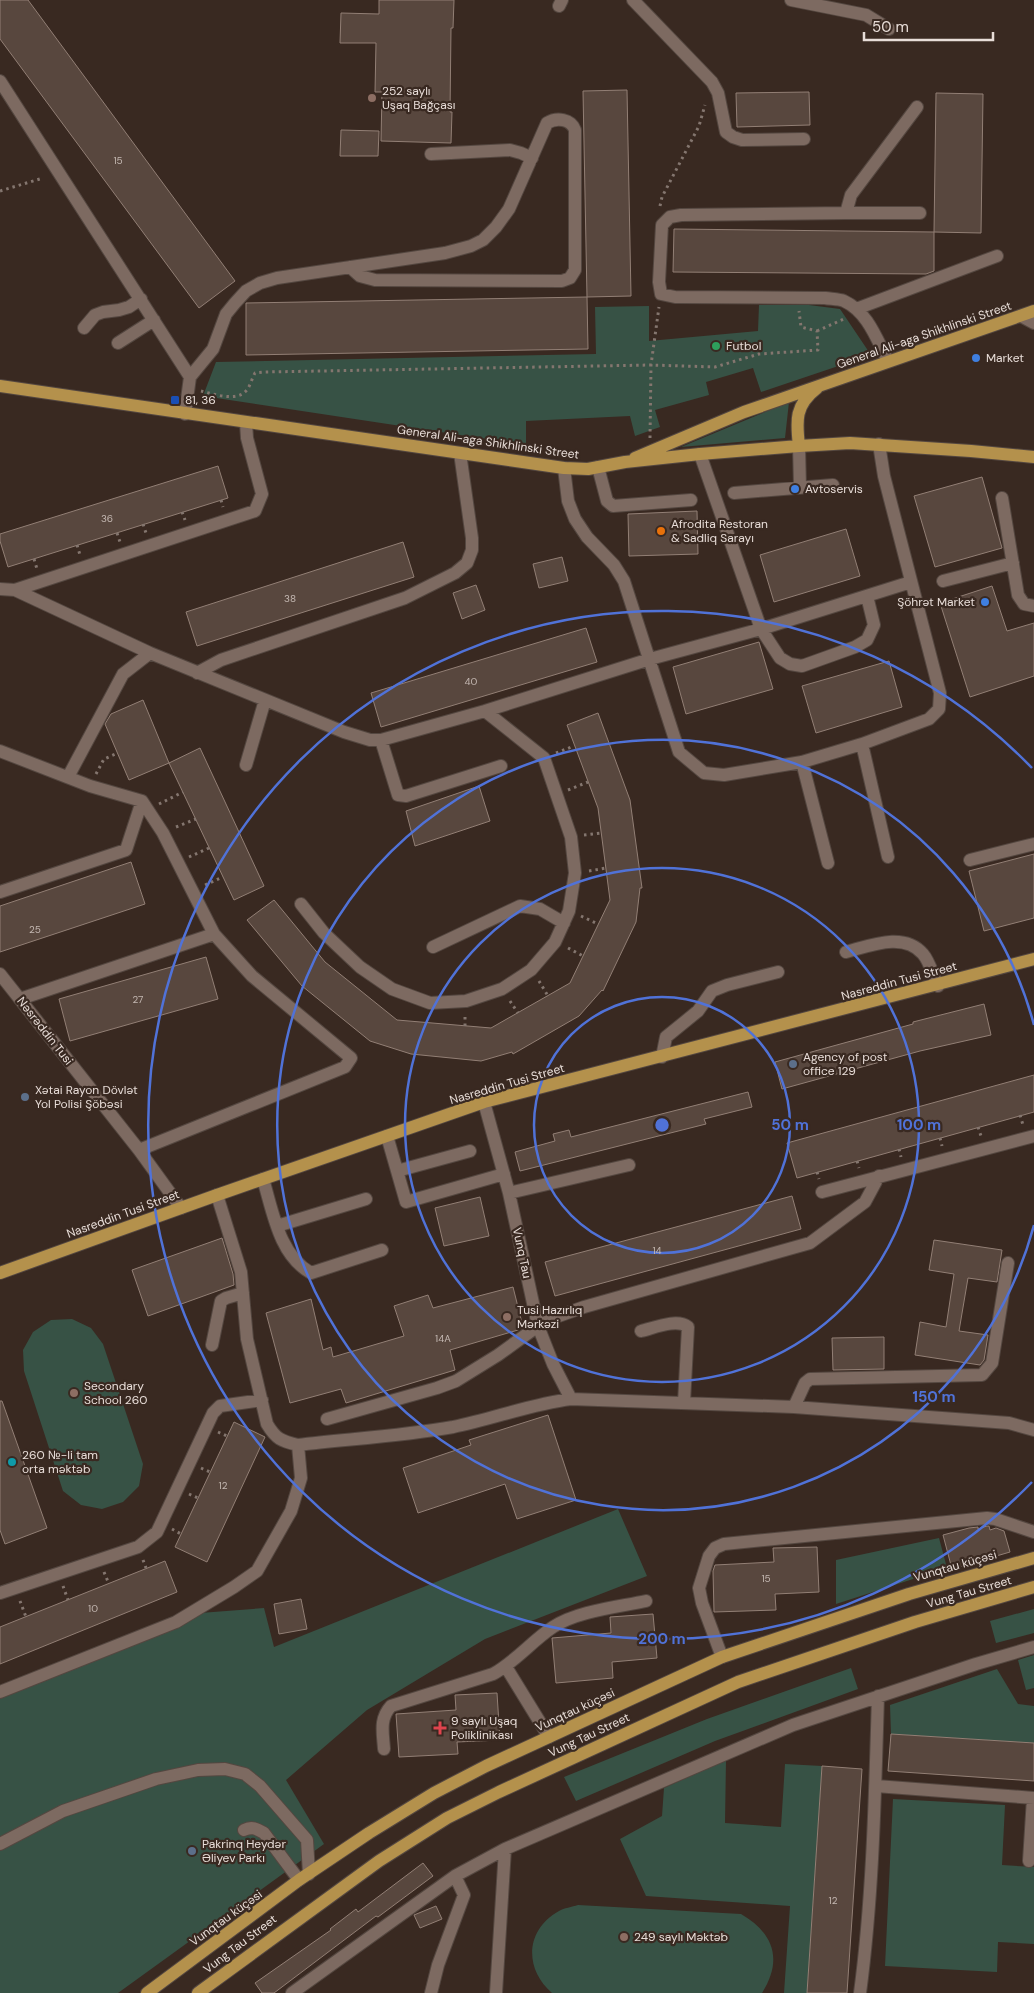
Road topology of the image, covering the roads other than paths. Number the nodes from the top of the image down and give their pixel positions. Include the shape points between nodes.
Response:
1 (633, 0) edge
2 (792, 0) edge
3 (889, 29) dead end
4 (0, 81) edge
5 (917, 107) dead end
6 (804, 139) dead end
7 (431, 154) dead end
8 (532, 158) junction
9 (846, 213) junction
10 (920, 213) dead end
11 (997, 256) dead end
12 (350, 267) junction
13 (141, 299) junction
14 (856, 308) junction
15 (1034, 311) edge
16 (1021, 316) junction
17 (154, 320) junction
18 (1034, 323) edge
19 (84, 328) dead end
20 (118, 343) dead end
21 (888, 361) junction
22 (189, 383) junction
23 (823, 383) junction
24 (0, 386) edge
25 (185, 414) junction
26 (246, 423) junction
27 (879, 444) junction
28 (799, 446) junction
29 (460, 453) junction
30 (700, 454) junction
31 (1034, 457) edge
32 (625, 462) junction
33 (598, 467) junction
34 (564, 468) junction
35 (833, 485) dead end
36 (800, 488) junction
37 (734, 493) dead end
38 (1002, 498) dead end
39 (691, 500) dead end
40 (1013, 563) junction
41 (943, 581) dead end
42 (911, 582) junction
43 (0, 589) edge
44 (15, 590) junction
45 (867, 596) junction
46 (1034, 606) edge
47 (761, 629) junction
48 (150, 653) junction
49 (650, 659) junction
50 (197, 673) junction
51 (266, 700) junction
52 (485, 711) junction
53 (381, 740) junction
54 (862, 744) junction
55 (0, 751) edge
56 (802, 762) junction
57 (246, 765) dead end
58 (501, 766) dead end
59 (68, 777) junction
60 (145, 805) junction
61 (1034, 844) edge
62 (888, 857) dead end
63 (970, 860) dead end
64 (828, 863) dead end
65 (0, 892) edge
66 (301, 904) dead end
67 (564, 923) junction
68 (214, 934) junction
69 (434, 947) dead end
70 (846, 952) dead end
71 (1034, 960) edge
72 (778, 972) dead end
73 (0, 974) edge
74 (938, 986) junction
75 (20, 999) junction
76 (662, 1057) junction
77 (484, 1102) junction
78 (387, 1136) junction
79 (1034, 1136) edge
80 (139, 1150) junction
81 (470, 1150) dead end
82 (629, 1165) dead end
83 (397, 1171) junction
84 (504, 1174) junction
85 (879, 1176) junction
86 (263, 1179) junction
87 (822, 1192) dead end
88 (509, 1193) junction
89 (217, 1195) junction
90 (366, 1199) dead end
91 (181, 1208) junction
92 (277, 1226) junction
93 (382, 1250) dead end
94 (1008, 1263) dead end
95 (0, 1273) edge
96 (243, 1293) junction
97 (538, 1326) junction
98 (641, 1331) dead end
99 (212, 1345) dead end
100 (571, 1399) junction
101 (262, 1400) junction
102 (684, 1403) junction
103 (794, 1407) junction
104 (327, 1418) dead end
105 (1034, 1430) edge
106 (298, 1445) junction
107 (1034, 1532) edge
108 (1034, 1558) edge
109 (1034, 1587) edge
110 (0, 1594) edge
111 (646, 1601) dead end
112 (1034, 1647) edge
113 (722, 1657) junction
114 (506, 1667) junction
115 (0, 1692) edge
116 (878, 1696) junction
117 (549, 1737) junction
118 (384, 1749) dead end
119 (876, 1786) junction
120 (1034, 1798) edge
121 (244, 1830) dead end
122 (0, 1844) edge
123 (505, 1849) junction
124 (1029, 1861) dead end
125 (456, 1876) junction
126 (304, 1877) junction
127 (147, 1993) edge
128 (198, 1993) edge
129 (292, 1993) edge
130 (431, 1993) edge
131 (496, 1993) edge
132 (860, 1993) edge

1 - 6 street via 712,82 718,93 726,132 742,140
2 - 3 street via 866,15
4 - 13 street
5 - 9 street via 851,195
7 - 8 street via 510,150
8 - 12 street via 509,209 483,240 445,253
8 - 12 street via 547,123 552,120 573,124 576,130 575,270 570,278 562,281 375,280 360,276
9 - 10 street
9 - 14 street via 670,217 662,225 659,282 661,294 675,297 825,298 843,300
11 - 14 street
12 - 22 street via 277,278 246,291 226,314 213,350
13 - 17 street
13 - 19 street via 129,307 95,315
14 - 21 street via 869,323
15 - 16 main road, General Ali-aga Shikhlinski Street
16 - 18 street
16 - 21 main road, General Ali-aga Shikhlinski Street
17 - 20 street
17 - 22 street
21 - 23 main road, General Ali-aga Shikhlinski Street
22 - 25 street
23 - 28 main road via 805,398 799,409
23 - 32 main road, General Ali-aga Shikhlinski Street
24 - 25 main road, General Ali-aga Shikhlinski Street
25 - 26 main road, General Ali-aga Shikhlinski Street
26 - 29 main road, General Ali-aga Shikhlinski Street
26 - 44 street via 262,494 255,511
27 - 28 main road, General Ali-aga Shikhlinski Street
27 - 31 main road, General Ali-aga Shikhlinski Street
27 - 42 street
28 - 30 main road, General Ali-aga Shikhlinski Street
28 - 36 street
29 - 34 main road, General Ali-aga Shikhlinski Street
29 - 50 street via 472,538 467,563 455,573 405,598 221,660
30 - 32 main road, General Ali-aga Shikhlinski Street
30 - 47 street
32 - 33 main road, General Ali-aga Shikhlinski Street
33 - 34 main road, General Ali-aga Shikhlinski Street
33 - 39 street via 607,501 613,506
34 - 49 street via 568,501 575,519 587,538 614,564 624,581
35 - 36 street
36 - 37 street
38 - 40 street
40 - 41 street
40 - 46 street via 1018,595 1024,604
42 - 45 street
42 - 54 street via 940,693 939,709 929,720
43 - 44 street
44 - 48 street
45 - 47 street
45 - 47 street via 874,625 867,640 802,666 780,658
47 - 49 street
48 - 50 street
48 - 59 street via 123,674
49 - 52 street
49 - 56 street via 679,752 704,773 724,774
50 - 51 street
51 - 53 street via 344,732
51 - 57 street
52 - 53 street
52 - 67 street via 544,758 558,795 571,837 575,873
53 - 58 street via 398,795 406,796
54 - 56 street
54 - 62 street
55 - 59 street
56 - 64 street
59 - 60 street
60 - 65 street via 126,850
60 - 68 street via 163,833
61 - 63 street
66 - 67 street via 324,933 360,967 392,989 430,1003 466,1001 502,989 531,970 555,942
67 - 69 street via 540,909 520,906
68 - 75 street
68 - 80 street via 252,976 351,1058 345,1067
70 - 74 street via 892,941 909,944 923,954
71 - 74 main road, Nasreddin Tusi Street
72 - 76 street via 712,991 698,1011 666,1037
73 - 75 street, Nəsrəddin Tusi
74 - 76 main road, Nasreddin Tusi Street
75 - 80 street, Nəsrəddin Tusi
76 - 77 main road, Nasreddin Tusi Street
77 - 78 main road, Nasreddin Tusi Street
77 - 84 street, Vunq Tau
78 - 83 street
78 - 86 main road, Nasreddin Tusi Street
79 - 85 street
80 - 91 street, Nəsrəddin Tusi
81 - 83 street
82 - 88 street
83 - 84 street via 406,1202
84 - 88 street, Vunq Tau
85 - 87 street
85 - 97 street via 865,1202 810,1243 584,1307
86 - 89 main road, Nasreddin Tusi Street
86 - 92 street
88 - 97 street, Vunq Tau
89 - 91 main road, Nasreddin Tusi Street
89 - 96 street via 241,1272
90 - 92 street
91 - 95 main road, Nasreddin Tusi Street
92 - 93 street via 288,1252 299,1266 311,1272
94 - 103 street via 992,1363 982,1374 810,1379
96 - 99 street via 221,1301
96 - 101 street via 247,1339
97 - 100 street, Vunq Tau
97 - 104 street via 456,1381
98 - 102 street via 676,1323 688,1327
100 - 102 street
100 - 106 street via 450,1427
101 - 106 street via 267,1424 274,1435 284,1442
101 - 110 street via 220,1406 213,1413 157,1532 138,1547
102 - 103 street
103 - 105 street via 1009,1423
106 - 115 street via 301,1478 291,1511 257,1571 176,1622
107 - 113 street via 987,1518 724,1544 709,1556 699,1588
108 - 113 main road, Vunqtau küçəsi via 909,1594
109 - 128 main road, Vung Tau Street via 915,1622 738,1682 499,1792 447,1818 379,1861
111 - 114 street via 581,1616 555,1626 528,1645
112 - 116 street
113 - 117 main road, Vunqtau küçəsi
114 - 117 street
114 - 118 street via 390,1706 382,1724
116 - 119 street
116 - 123 street via 793,1725
117 - 126 main road, Vunqtau küçəsi via 434,1793
119 - 120 street
119 - 132 street
120 - 124 street
121 - 126 street via 256,1828 264,1833
122 - 126 street via 63,1811 156,1778 198,1770 226,1770 245,1774 260,1786 307,1840
123 - 125 street
123 - 131 street
125 - 129 street
125 - 130 street via 464,1895
126 - 127 main road, Vunqtau küçəsi

